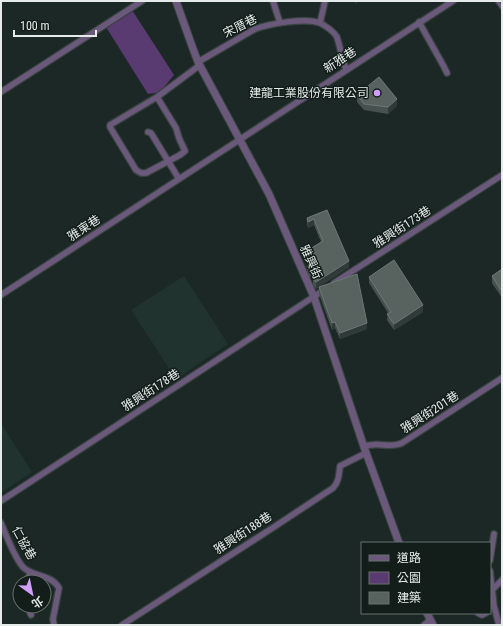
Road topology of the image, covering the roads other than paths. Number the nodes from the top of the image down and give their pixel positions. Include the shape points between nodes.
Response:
1 (142, 1) edge
2 (176, 1) edge
3 (273, 1) edge
4 (325, 1) edge
5 (452, 1) edge
6 (497, 1) edge
7 (502, 8) edge
8 (419, 22) junction
9 (280, 23) junction
10 (320, 23) junction
11 (199, 63) junction
12 (346, 70) junction
13 (447, 74) dead end
14 (1, 92) edge
15 (157, 96) junction
16 (148, 132) dead end
17 (240, 139) junction
18 (168, 161) junction
19 (502, 175) edge
20 (178, 179) junction
21 (1, 295) edge
22 (314, 297) junction
23 (502, 378) edge
24 (365, 450) junction
25 (1, 501) edge
26 (1, 523) edge
27 (494, 534) dead end
28 (399, 542) edge
29 (491, 554) edge
30 (30, 572) joint
31 (491, 580) edge
32 (502, 580) edge
33 (492, 590) junction
34 (492, 608) edge
35 (54, 625) edge
36 (122, 625) edge
37 (499, 625) edge

1 - 14 street
2 - 11 street, 雅興街
3 - 9 street
4 - 10 street
5 - 8 street, 新雅巷
6 - 7 lane
8 - 12 street, 新雅巷
8 - 13 street
9 - 10 street, 宋厝巷
9 - 11 street, 宋厝巷 via 255,29
10 - 12 street via 337,37
11 - 15 street
11 - 17 street, 雅興街
12 - 17 street, 新雅巷
15 - 18 street via 176,128 185,152
15 - 18 street via 110,127 138,172 146,173
16 - 18 street
17 - 20 street, 雅東巷
17 - 22 street, 雅興街 via 269,194
18 - 20 street
19 - 22 street, 雅興街173巷
20 - 21 street, 雅東巷
22 - 24 street, 雅興街
22 - 25 street, 雅興街178巷
23 - 24 street, 雅興街201巷 via 398,445 370,445
24 - 28 street, 雅興街
24 - 36 street, 雅興街188巷 via 340,466 333,488
26 - 30 street, 仁協巷 via 16,557 23,568
27 - 29 street
30 - 35 street, 仁協巷 via 50,579 59,588
31 - 33 street
32 - 33 street
33 - 34 street
34 - 37 street

